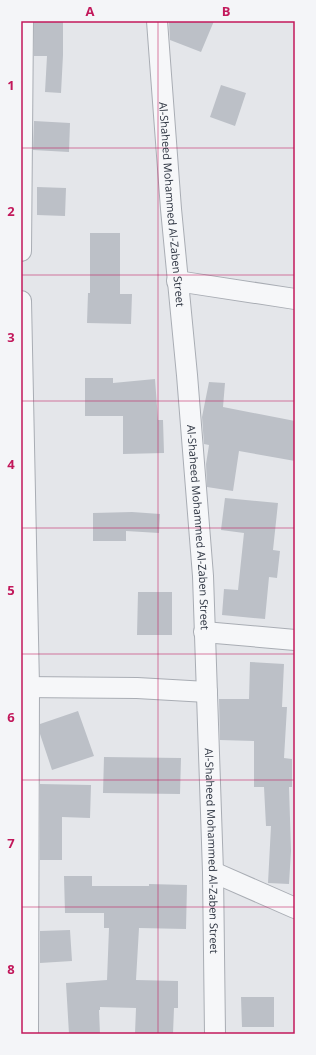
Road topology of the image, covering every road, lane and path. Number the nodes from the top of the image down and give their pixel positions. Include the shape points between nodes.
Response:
1 (23, 21) edge
2 (157, 21) edge
3 (21, 251) edge
4 (178, 281) junction
5 (295, 299) edge
6 (21, 301) edge
7 (204, 632) junction
8 (295, 640) edge
9 (25, 687) edge
10 (207, 692) junction
11 (213, 872) junction
12 (295, 908) edge
13 (28, 1034) edge
14 (215, 1034) edge

1 - 3 street
2 - 4 street, Al-Shaheed Mohammed Al-Zaben Street
4 - 5 street
4 - 7 street, Al-Shaheed Mohammed Al-Zaben Street via 198,514
6 - 9 street
7 - 8 street
7 - 10 street, Al-Shaheed Mohammed Al-Zaben Street
9 - 10 street via 137,688
9 - 13 street
10 - 11 street, Al-Shaheed Mohammed Al-Zaben Street
11 - 12 street
11 - 14 street, Al-Shaheed Mohammed Al-Zaben Street

